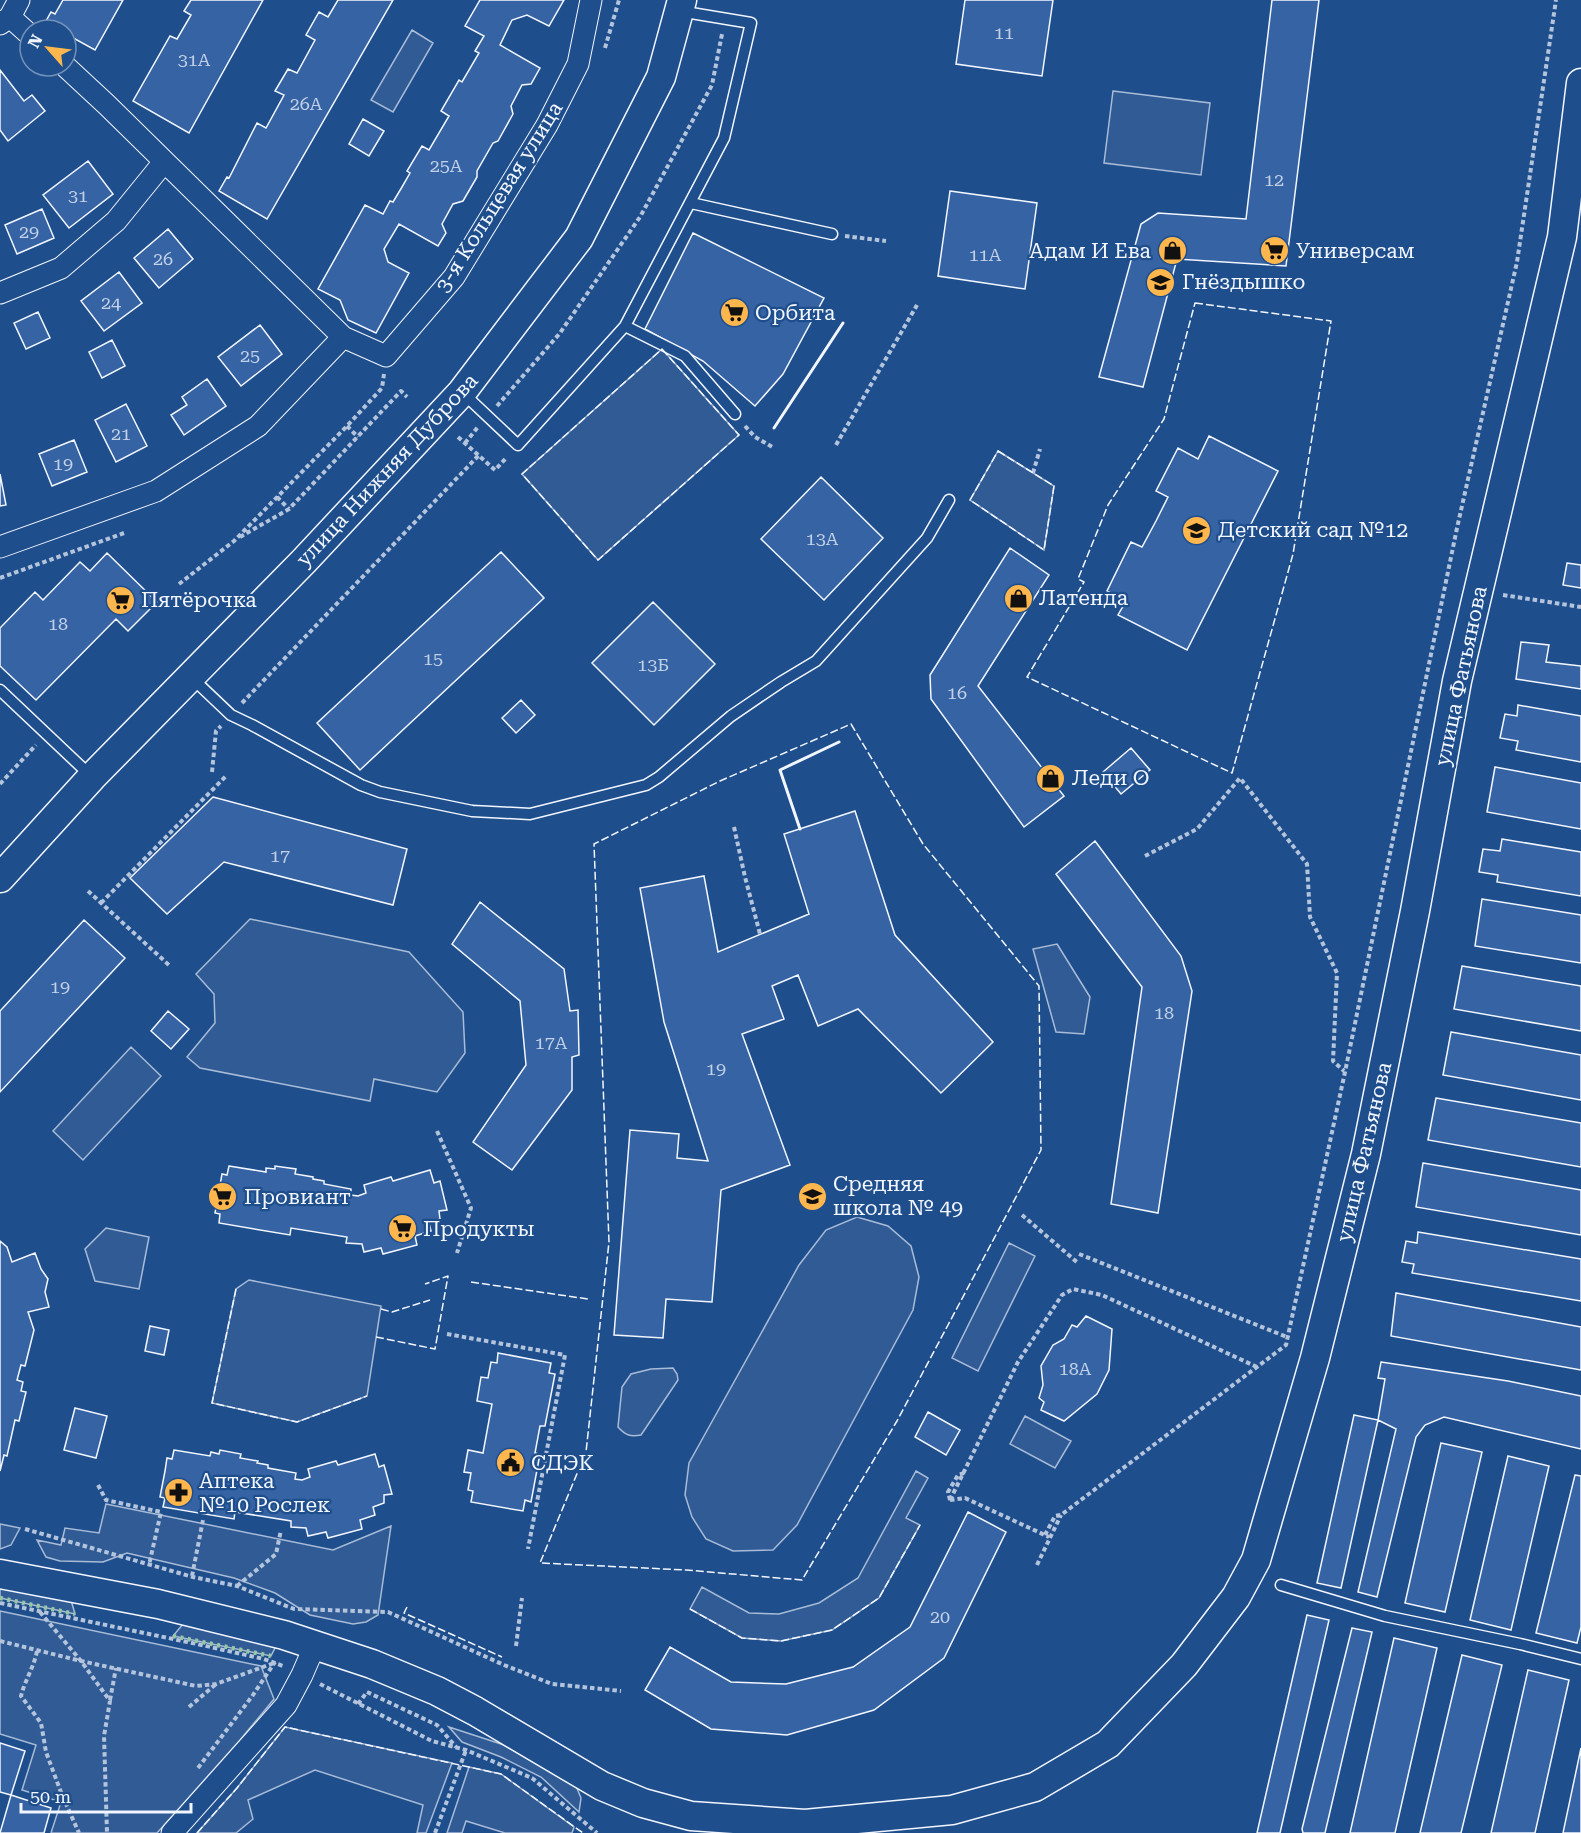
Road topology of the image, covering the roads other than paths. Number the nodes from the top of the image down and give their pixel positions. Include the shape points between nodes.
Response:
1 (591, 0) edge
2 (680, 5) edge
3 (78, 78) edge
4 (1581, 83) edge
5 (164, 162) junction
6 (691, 203) junction
7 (832, 234) road end
8 (0, 293) edge
9 (625, 326) junction
10 (342, 337) junction
11 (462, 392) junction
12 (735, 414) dead end
13 (949, 500) dead end
14 (0, 547) edge
15 (191, 677) junction
16 (0, 690) edge
17 (92, 777) junction
18 (0, 878) edge
19 (0, 1574) edge
20 (1281, 1585) dead end
21 (315, 1645) junction
22 (1581, 1659) edge
23 (172, 1833) edge

1 - 10 street, 3-я Кольцевая улица via 578,64 547,125 454,277 386,356
2 - 6 lane via 751,23 724,138
2 - 11 street, улица Нижняя Дуброва via 661,77 579,238
3 - 5 street
4 - 21 street, улица Фатьянова via 1562,237 1457,681 1366,1154 1308,1380 1256,1560 1236,1597 1184,1665 1108,1744 1035,1787 952,1810 805,1824 691,1816 643,1803 602,1786 437,1691
5 - 8 street via 116,221 61,268
5 - 10 street
6 - 7 lane
6 - 9 lane
9 - 11 lane via 518,445
9 - 12 lane via 685,356
10 - 14 street via 258,426 156,491
11 - 15 street, улица Нижняя Дуброва
13 - 15 lane via 927,538 816,661 731,716 646,785 530,814 472,811 361,785 231,715
15 - 17 street, улица Нижняя Дуброва
16 - 17 lane
17 - 18 street, улица Нижняя Дуброва
19 - 21 street, улица Фатьянова via 158,1604
20 - 22 lane via 1386,1616
21 - 23 street via 286,1705

